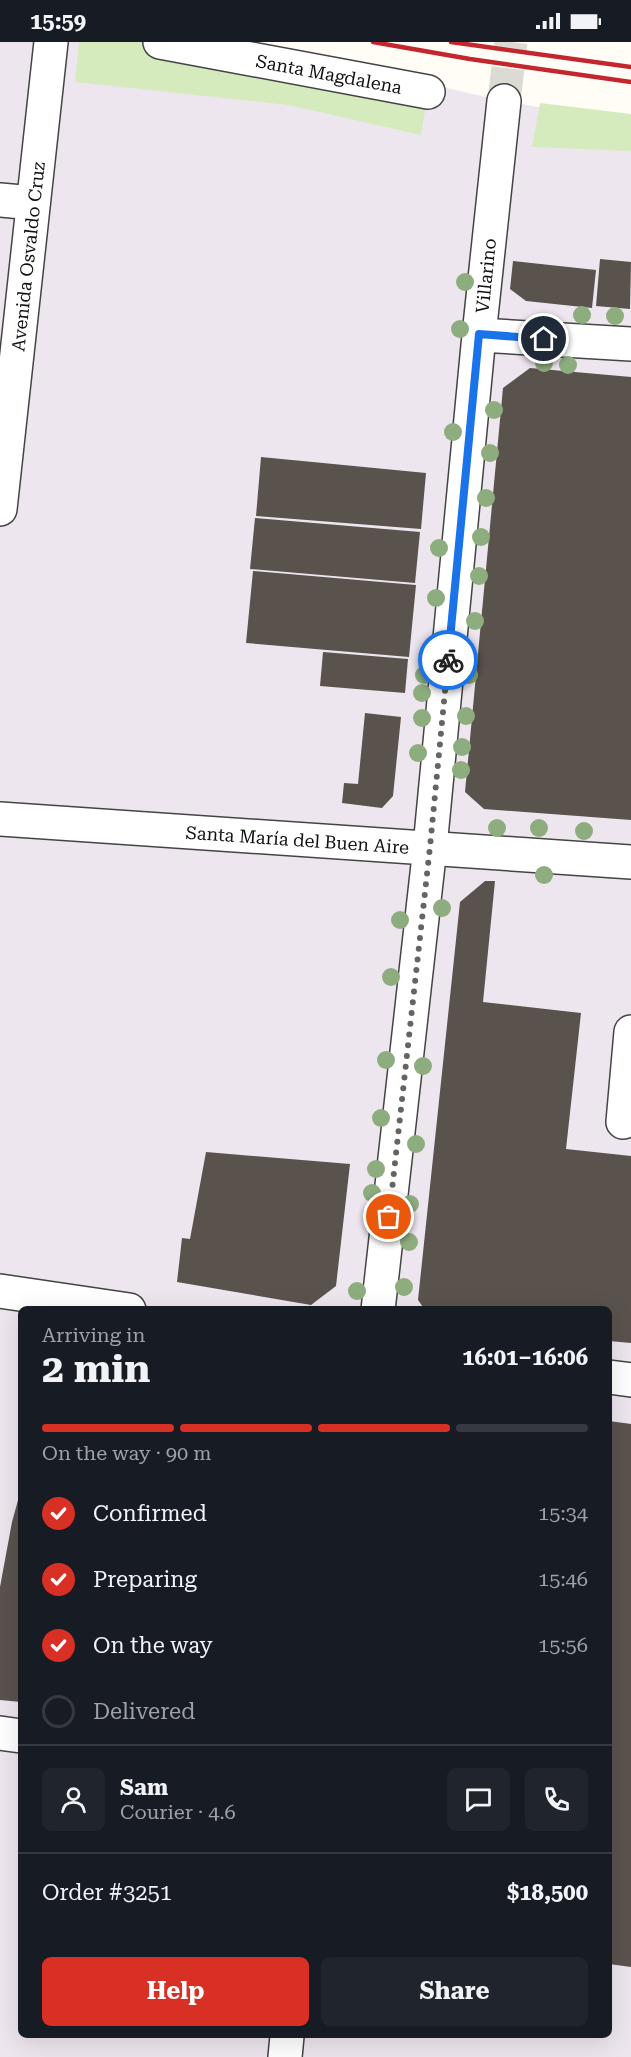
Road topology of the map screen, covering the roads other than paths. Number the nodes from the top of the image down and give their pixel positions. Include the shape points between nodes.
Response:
1 (51, 42) edge
2 (160, 42) edge
3 (428, 92) dead end
4 (504, 101) tunnel mouth
5 (0, 200) edge
6 (33, 203) junction
7 (479, 334) junction
8 (631, 344) edge
9 (0, 509) edge
10 (0, 819) edge
11 (430, 847) junction
12 (631, 862) edge
13 (631, 1032) edge
14 (623, 1122) dead end
15 (0, 1291) edge
16 (102, 1306) edge
17 (378, 1306) edge
18 (612, 1377) edge
19 (631, 1380) edge
20 (0, 1733) edge
21 (18, 1736) edge
22 (288, 2038) edge
23 (285, 2057) edge

1 - 6 street, Avenida Osvaldo Cruz
2 - 3 street, Santa Magdalena
4 - 7 street, Villarino
5 - 6 street
6 - 9 street, Avenida Osvaldo Cruz
7 - 8 street
7 - 11 street, Villarino
10 - 11 street, Santa María del Buen Aire
11 - 12 street, Santa María del Buen Aire
11 - 17 street, Villarino
13 - 14 street
15 - 16 street
18 - 19 street
20 - 21 street
22 - 23 street

